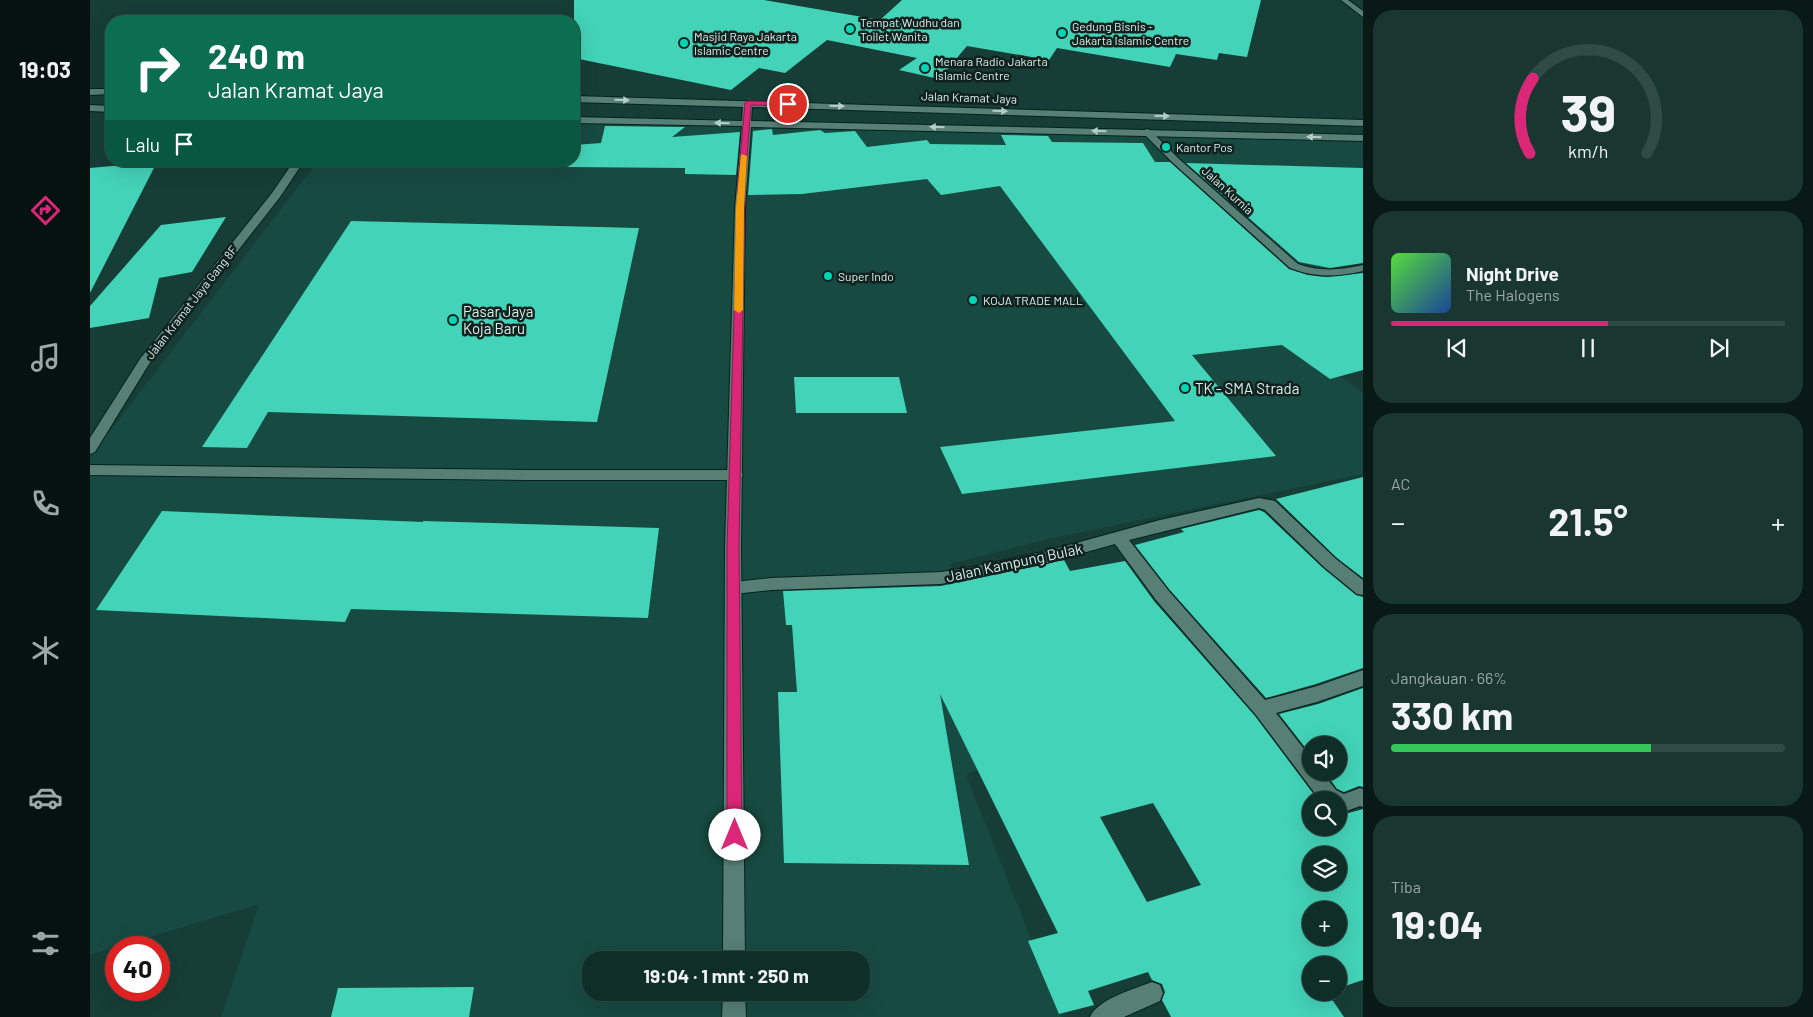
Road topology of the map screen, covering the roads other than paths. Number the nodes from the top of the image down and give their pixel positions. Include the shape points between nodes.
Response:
1 (1344, 0) edge
2 (1363, 14) edge
3 (90, 92) edge
4 (105, 92) edge
5 (580, 99) edge
6 (748, 103) junction
7 (90, 108) edge
8 (105, 109) edge
9 (580, 120) edge
10 (746, 123) junction
11 (1363, 123) edge
12 (1147, 132) junction
13 (1363, 138) edge
14 (295, 167) edge
15 (1363, 268) edge
16 (90, 449) edge
17 (90, 470) edge
18 (736, 475) junction
19 (1118, 537) junction
20 (734, 588) junction
21 (1363, 589) edge
22 (1363, 678) edge
23 (1262, 709) junction
24 (1325, 791) edge
25 (1363, 798) edge
26 (1347, 802) edge
27 (734, 951) edge
28 (1152, 993) dead end
29 (734, 1001) edge
30 (734, 1017) edge
31 (1102, 1017) edge

1 - 2 street
3 - 4 street
5 -> 6 street, Jalan Kramat Jaya
6 - 10 street
6 -> 11 street, Jalan Kramat Jaya
7 - 8 street
10 -> 9 street
12 -> 10 street
10 - 18 street via 740,208
13 -> 12 street
12 - 15 street, Jalan Kurnia via 1294,266 1323,274
14 - 16 street, Jalan Kramat Jaya Gang 8F via 144,362
17 - 18 street
18 - 20 street
19 - 20 street, Jalan Kampung Bulak via 1047,557 941,578
19 - 21 street, Jalan Kampung Bulak via 1259,503 1270,505 1330,564
19 - 23 street via 1162,595
20 - 27 street
22 - 23 street
23 - 24 street
25 - 26 street
28 - 31 street via 1123,1004
29 - 30 street

